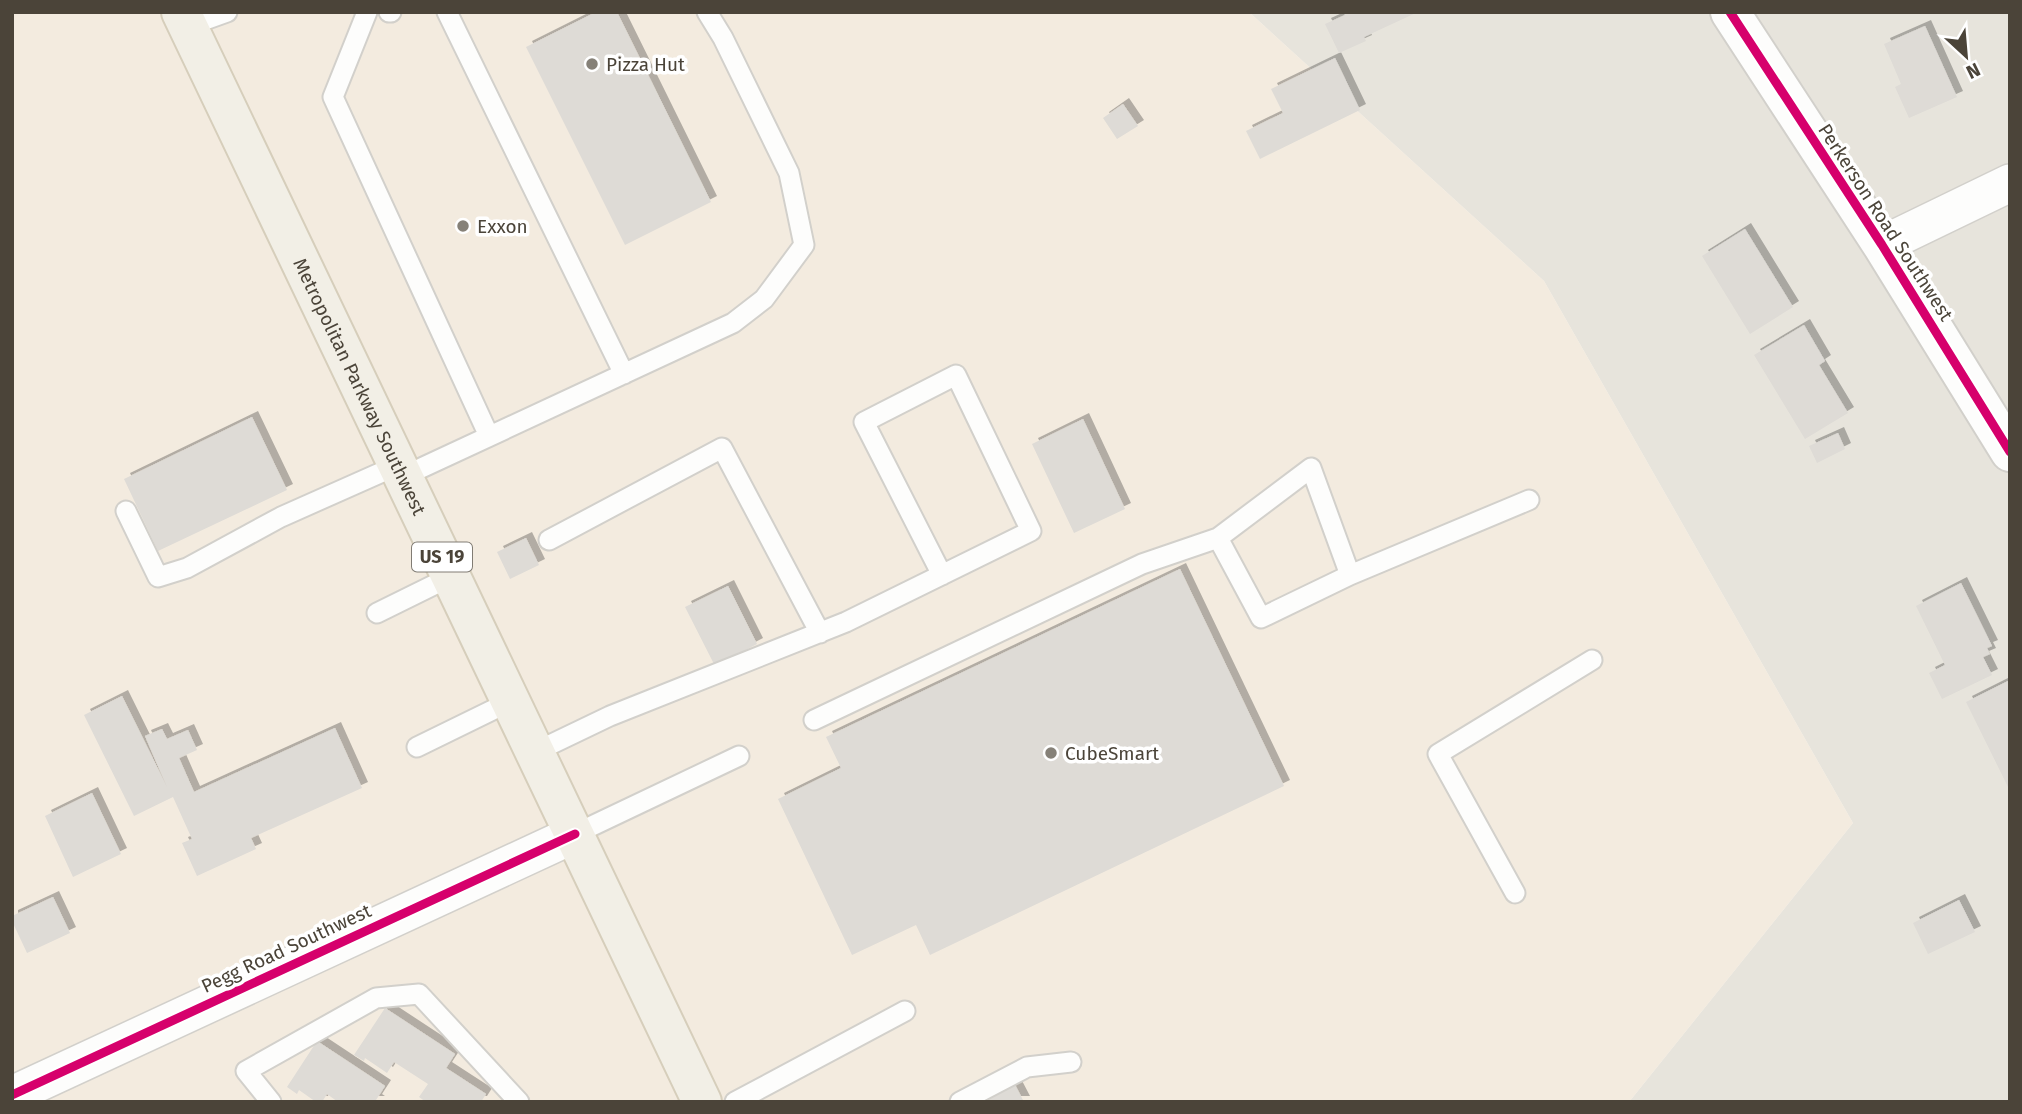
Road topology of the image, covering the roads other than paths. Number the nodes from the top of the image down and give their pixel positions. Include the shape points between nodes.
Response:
1 (227, 12) edge
2 (366, 12) edge
3 (447, 12) edge
4 (707, 12) edge
5 (1730, 12) edge
6 (184, 19) edge
7 (2010, 183) edge
8 (1882, 245) junction
9 (624, 374) junction
10 (489, 436) junction
11 (2010, 452) edge
12 (401, 470) junction
13 (1529, 500) dead end
14 (126, 511) dead end
15 (1218, 538) junction
16 (550, 540) dead end
17 (942, 575) junction
18 (1350, 575) junction
19 (452, 576) junction
20 (377, 613) dead end
21 (820, 633) junction
22 (1592, 660) dead end
23 (511, 701) junction
24 (814, 720) dead end
25 (417, 747) dead end
26 (536, 752) junction
27 (739, 756) dead end
28 (575, 834) junction
29 (1515, 892) dead end
30 (905, 1011) dead end
31 (1071, 1062) dead end
32 (12, 1095) edge
33 (271, 1102) edge
34 (519, 1102) edge
35 (702, 1102) edge
36 (735, 1102) edge
37 (960, 1102) edge

1 - 6 lane
2 - 10 lane via 333,97
3 - 9 lane
4 - 9 lane via 789,173 804,245 764,299 733,323
5 - 8 street, Perkerson Road Southwest
6 - 12 main road, Metropolitan Parkway Southwest / US 19
7 - 8 street
8 - 11 street, Perkerson Road Southwest
9 - 10 lane
10 - 12 lane
12 - 14 lane via 281,517 187,568 158,577
12 - 19 main road, Metropolitan Parkway Southwest / US 19
13 - 18 lane
15 - 18 lane via 1261,618
15 - 18 lane via 1311,468
15 - 24 lane via 1142,564
16 - 21 lane via 722,449
17 - 17 lane via 1031,531 956,375 864,422
17 - 21 lane
19 - 20 lane
19 - 23 main road, Metropolitan Parkway Southwest / US 19
21 - 26 lane via 610,716
22 - 29 lane via 1438,754
23 - 25 lane
23 - 26 main road, Metropolitan Parkway Southwest / US 19
26 - 28 main road, Metropolitan Parkway Southwest / US 19
27 - 28 lane
28 - 32 street, Pegg Road Southwest
28 - 35 main road, Metropolitan Parkway Southwest / US 19
30 - 36 lane
31 - 37 lane via 1027,1067
33 - 34 lane via 246,1071 376,998 419,994

